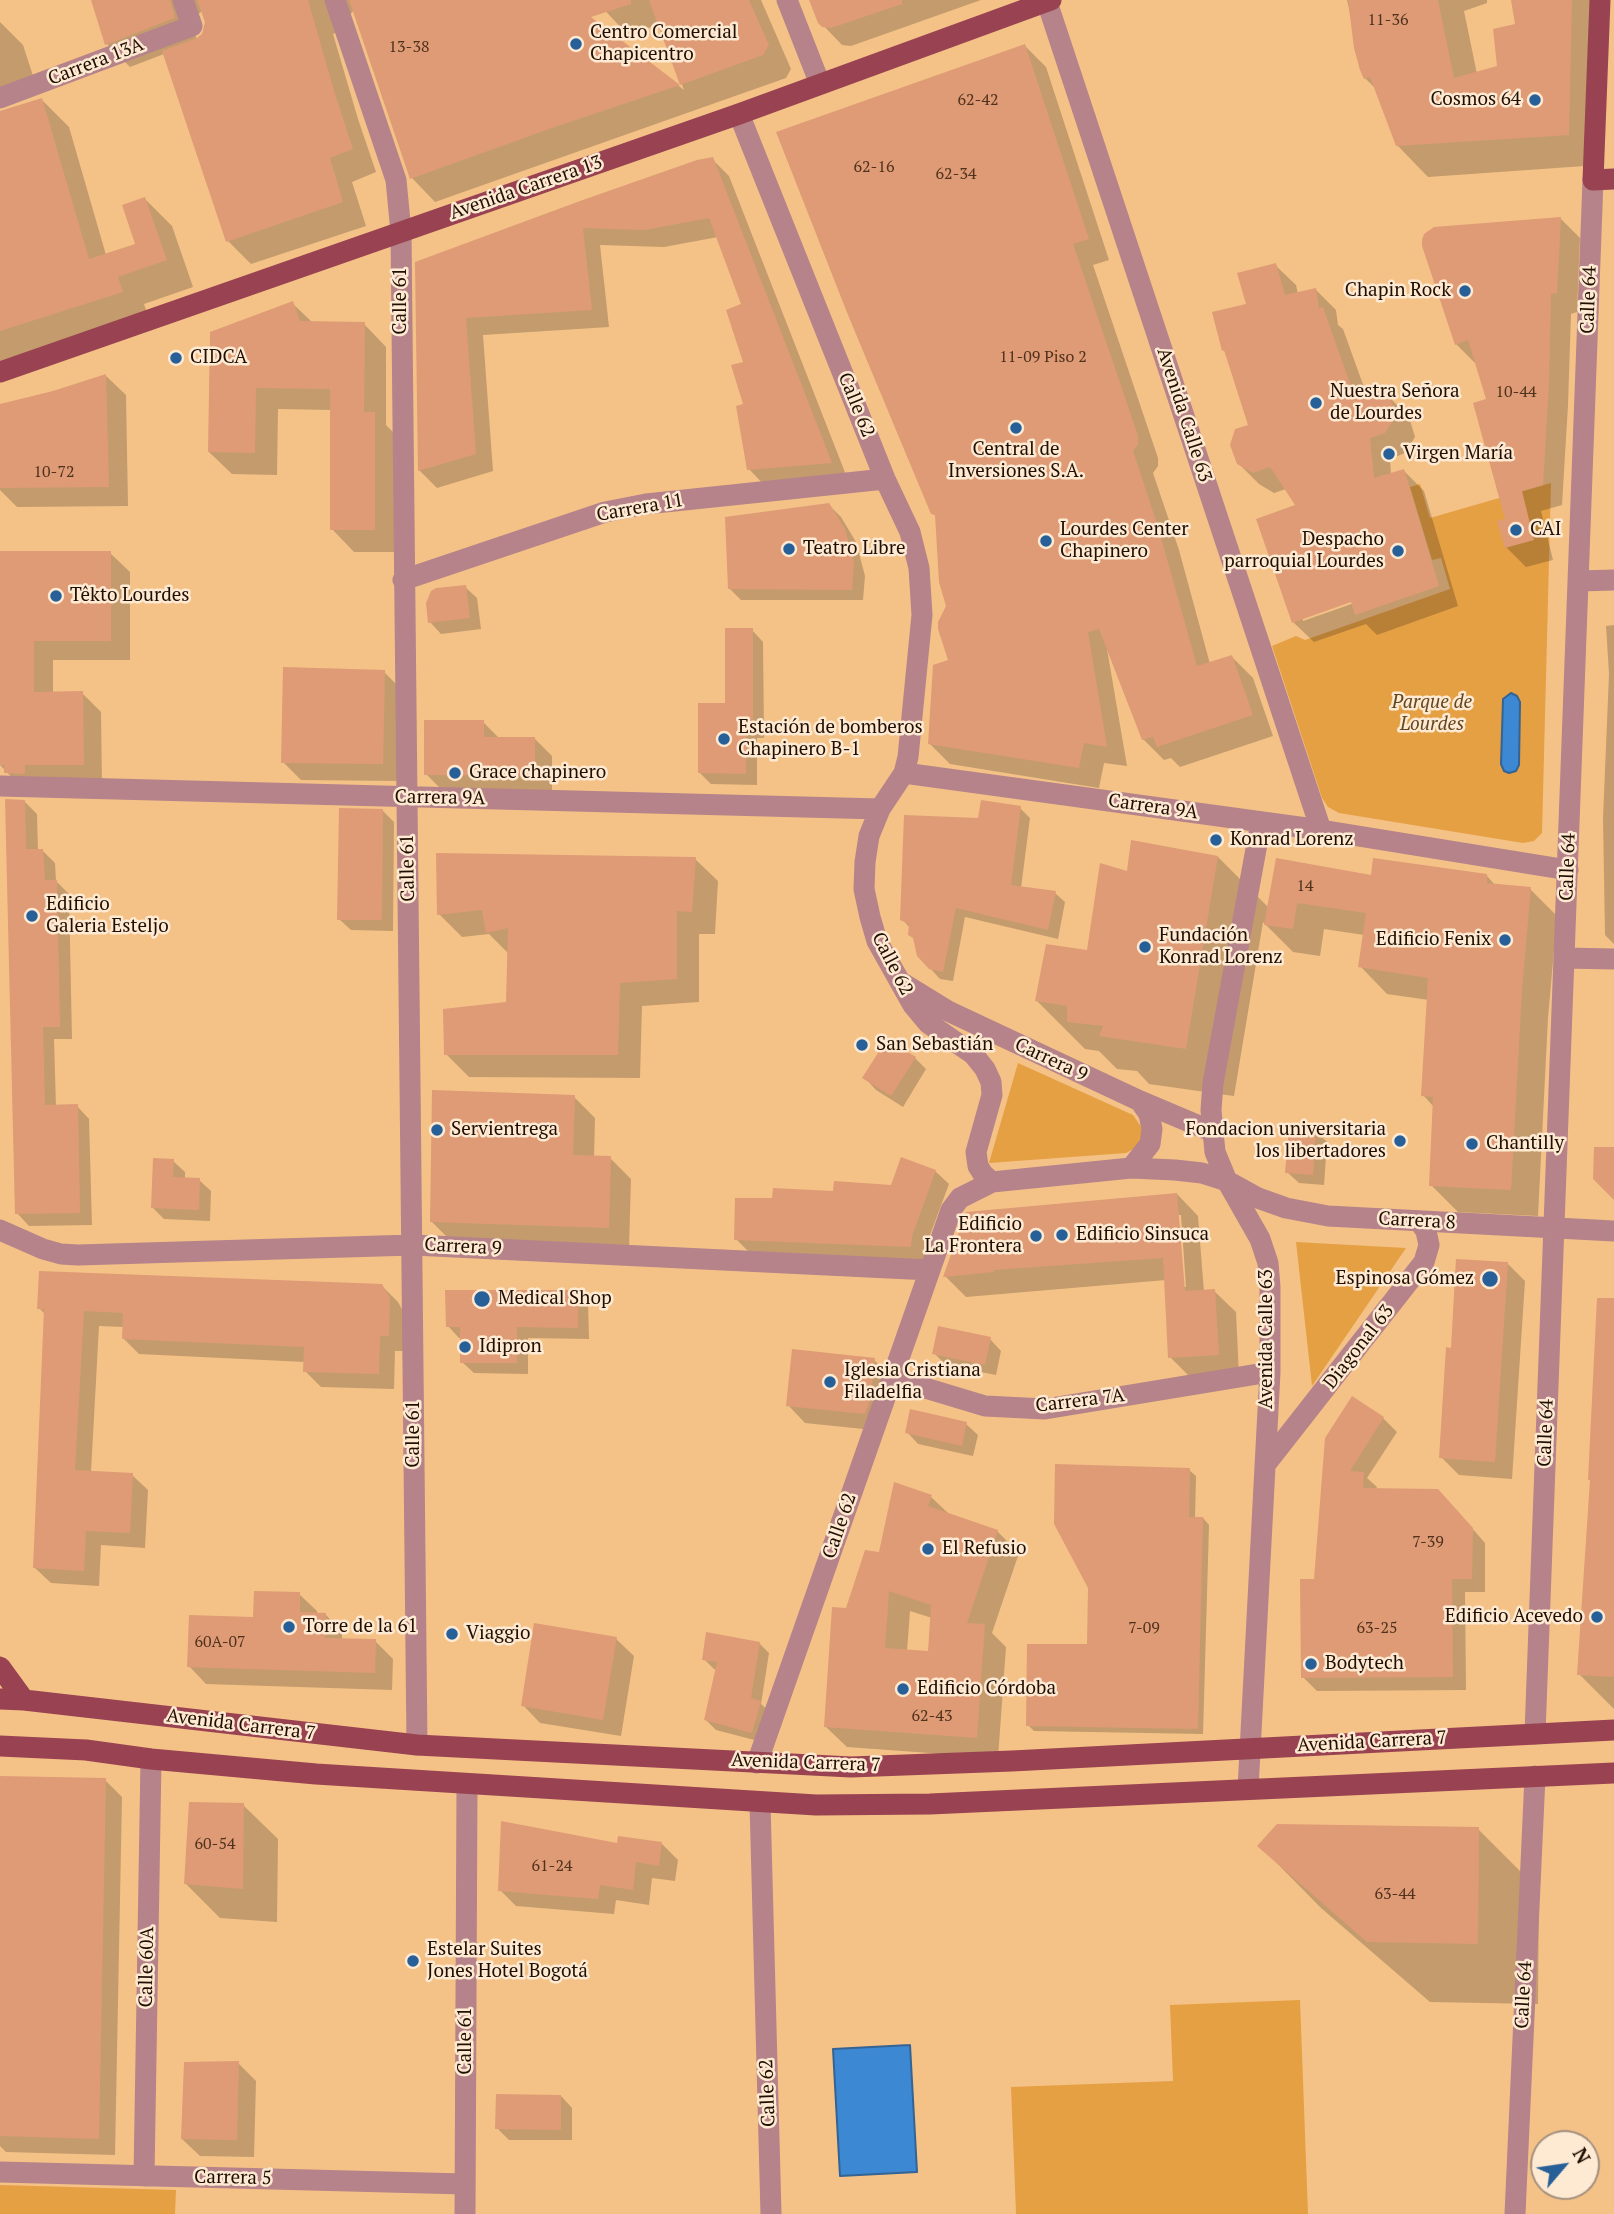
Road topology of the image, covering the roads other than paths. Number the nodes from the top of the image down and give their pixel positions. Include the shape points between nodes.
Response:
1 (183, 0) edge
2 (335, 0) edge
3 (788, 0) edge
4 (1600, 0) edge
5 (1048, 1) edge
6 (820, 84) junction
7 (0, 99) edge
8 (739, 114) junction
9 (1603, 180) edge
10 (401, 232) junction
11 (0, 372) edge
12 (885, 479) junction
13 (403, 580) junction
14 (1614, 580) edge
15 (1579, 581) junction
16 (904, 774) junction
17 (0, 786) edge
18 (407, 797) junction
19 (880, 809) junction
20 (1261, 822) junction
21 (1321, 830) junction
22 (1568, 870) junction
23 (1564, 958) junction
24 (1614, 959) edge
25 (896, 978) junction
26 (1140, 1101) junction
27 (1211, 1131) junction
28 (1131, 1168) junction
29 (1227, 1181) junction
30 (992, 1182) junction
31 (1419, 1221) junction
32 (1554, 1228) junction
33 (0, 1230) edge
34 (1614, 1231) edge
35 (413, 1245) junction
36 (930, 1270) junction
37 (1270, 1372) junction
38 (892, 1378) junction
39 (1265, 1465) junction
40 (0, 1667) edge
41 (0, 1699) edge
42 (24, 1700) junction
43 (1614, 1730) edge
44 (1535, 1734) junction
45 (416, 1745) junction
46 (0, 1746) edge
47 (1250, 1749) junction
48 (152, 1759) junction
49 (757, 1763) junction
50 (1614, 1773) edge
51 (1535, 1776) junction
52 (467, 1784) junction
53 (1248, 1789) junction
54 (760, 1803) junction
55 (0, 2172) edge
56 (144, 2176) junction
57 (465, 2184) junction
58 (465, 2214) edge
59 (771, 2214) edge
60 (1515, 2214) edge

1 - 7 street, Carrera 13A via 191,26
2 - 10 street, Calle 61 via 396,180
3 - 6 street
4 - 9 main road, Calle 64
5 - 6 main road, Avenida Carrera 13
5 - 21 street, Avenida Calle 63
6 - 8 main road, Avenida Carrera 13
8 - 10 main road, Avenida Carrera 13
8 - 12 street, Calle 62
9 - 15 street, Calle 64
10 - 11 main road, Avenida Carrera 13
10 - 13 street, Calle 61
12 - 13 street, Carrera 11 via 605,512
12 - 16 street, Calle 62 via 910,532 922,604
13 - 18 street, Calle 61
14 - 15 street
15 - 22 street, Calle 64
16 - 19 street, Calle 62
16 - 20 street, Carrera 9A
17 - 18 street, Carrera 9A
18 - 19 street, Carrera 9A
18 - 35 street, Calle 61
19 - 25 street, Calle 62 via 869,836 864,889 877,941
20 - 21 street, Carrera 9A
20 - 27 street, Avenida Calle 63 via 1213,1083
21 - 22 street, Carrera 9A
22 - 23 street, Calle 64
23 - 24 street
23 - 32 street, Calle 64
25 - 26 street, Carrera 9 via 948,1011
25 - 30 street, Calle 62 via 928,1023 985,1069 992,1096 976,1152 983,1174
26 - 27 street, Carrera 9
26 - 28 street via 1149,1114 1150,1144
27 - 29 street, Avenida Calle 63 via 1214,1152
28 - 29 street via 1202,1173
28 - 30 street
29 - 31 street, Carrera 8 via 1258,1198 1306,1213
29 - 37 street, Avenida Calle 63 via 1269,1263
30 - 36 street, Calle 62 via 972,1191 951,1210
31 - 32 street, Carrera 8
31 - 39 street, Diagonal 63 via 1429,1245 1424,1262
32 - 34 street, Carrera 8
32 - 44 street, Calle 64
33 - 35 street, Carrera 9 via 43,1249 78,1255
35 - 36 street, Carrera 9
35 - 45 street, Calle 61
36 - 38 street, Calle 62
37 - 38 street, Carrera 7A via 1045,1409 985,1406
37 - 39 street, Avenida Calle 63
38 - 49 street, Calle 62
39 - 47 street, Avenida Calle 63
40 - 42 main road
41 - 42 main road, Avenida Carrera 7
42 - 45 main road, Avenida Carrera 7
43 - 44 main road, Avenida Carrera 7
44 - 47 main road, Avenida Carrera 7
45 - 49 main road, Avenida Carrera 7
46 - 48 main road, Avenida Carrera 7 via 56,1747
47 - 49 main road, Avenida Carrera 7 via 852,1767
47 - 53 street, Avenida Calle 63
48 - 52 main road, Avenida Carrera 7
48 - 56 street, Calle 60A
50 - 51 main road, Avenida Carrera 7
51 - 53 main road, Avenida Carrera 7
51 - 60 street, Calle 64
52 - 54 main road, Avenida Carrera 7
52 - 57 street, Calle 61
53 - 54 main road, Avenida Carrera 7 via 930,1804
54 - 59 street, Calle 62
55 - 56 street, Carrera 5
56 - 57 street, Carrera 5
57 - 58 street, Calle 61

